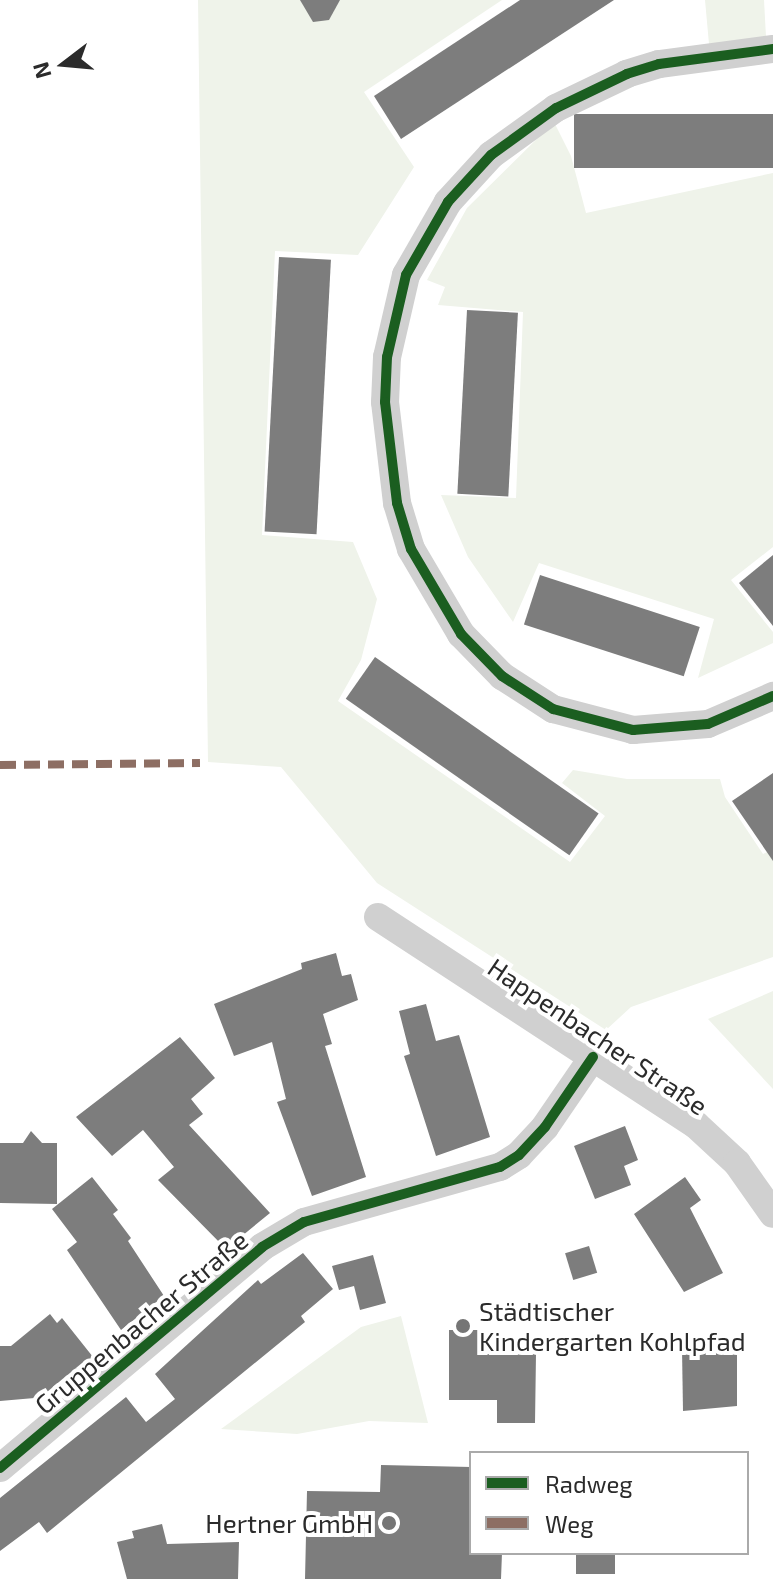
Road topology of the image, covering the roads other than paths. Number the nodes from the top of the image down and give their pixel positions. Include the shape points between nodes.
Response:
1 (773, 49) edge
2 (773, 696) edge
3 (378, 917) dead end
4 (593, 1057) junction
5 (773, 1214) edge
6 (0, 1468) edge

1 - 2 street via 683,60 627,74 556,108 491,155 448,202 406,275 387,357 385,402 397,503 411,549 461,634 502,676 553,709 633,730 708,724
3 - 4 street, Happenbacher Straße
4 - 5 street, Happenbacher Straße via 696,1125 737,1163
4 - 6 street, Gruppenbacher Straße via 519,1155 500,1167 304,1222 262,1247

